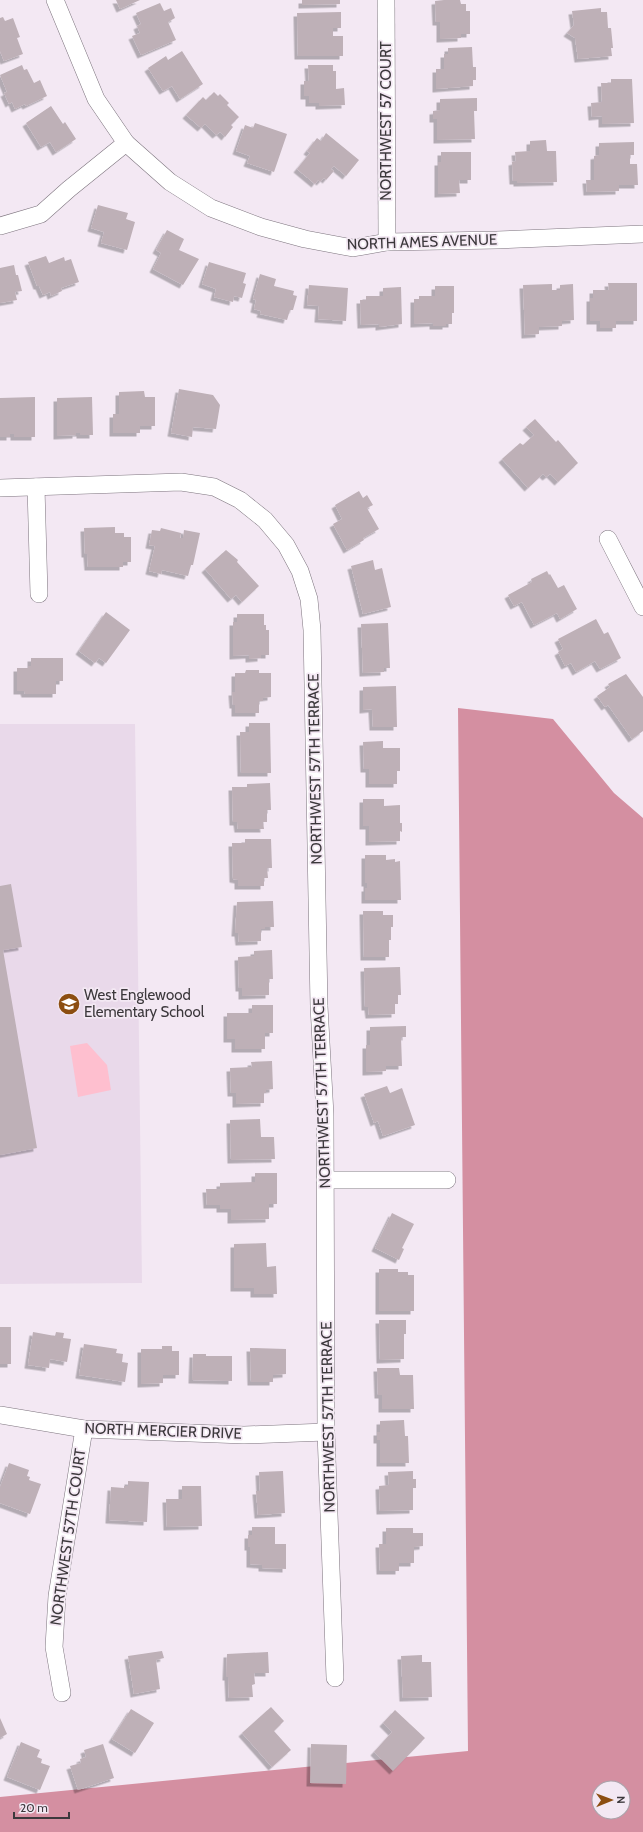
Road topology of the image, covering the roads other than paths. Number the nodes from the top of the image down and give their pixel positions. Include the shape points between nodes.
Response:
1 (55, 0) edge
2 (386, 0) edge
3 (126, 143) junction
4 (0, 226) edge
5 (643, 234) edge
6 (387, 242) junction
7 (36, 487) junction
8 (0, 488) edge
9 (608, 539) dead end
10 (39, 594) dead end
11 (643, 607) edge
12 (325, 1180) junction
13 (447, 1180) dead end
14 (0, 1414) edge
15 (84, 1429) junction
16 (326, 1432) junction
17 (335, 1678) dead end
18 (62, 1693) dead end

1 - 3 street, NORTH AMES AVENUE via 96,99
2 - 6 street, NORTHWEST 57 COURT
3 - 4 street via 41,214
3 - 6 street, NORTH AMES AVENUE via 170,182 211,208 261,227 353,248
5 - 6 street, NORTH AMES AVENUE
7 - 8 street, NORTHWEST 57TH TERRACE
7 - 10 street
7 - 12 street, NORTHWEST 57TH TERRACE via 181,482 214,487 240,500 265,520 286,545 300,571 309,599 312,630
9 - 11 street
12 - 13 street
12 - 16 street, NORTHWEST 57TH TERRACE
14 - 15 street, NORTH MERCIER DRIVE
15 - 16 street, NORTH MERCIER DRIVE via 244,1435
15 - 18 street, NORTHWEST 57TH COURT via 57,1596 54,1647
16 - 17 street, NORTHWEST 57TH TERRACE

